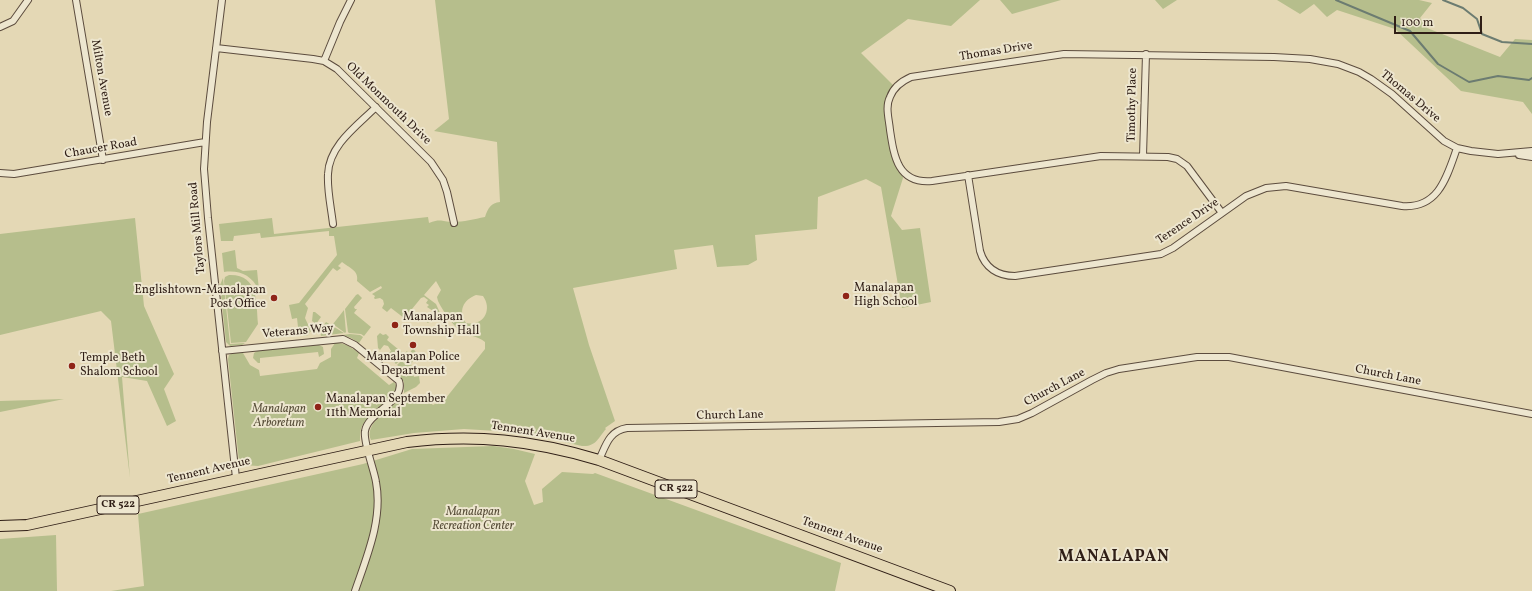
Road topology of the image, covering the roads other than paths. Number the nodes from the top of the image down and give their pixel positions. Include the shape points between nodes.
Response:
1 (28, 0) edge
2 (76, 0) edge
3 (222, 0) edge
4 (351, 0) edge
5 (0, 27) edge
6 (216, 48) junction
7 (1146, 54) junction
8 (324, 61) junction
9 (376, 107) junction
10 (206, 142) junction
11 (1457, 148) junction
12 (1532, 151) edge
13 (1513, 154) junction
14 (1143, 156) junction
15 (1532, 157) edge
16 (104, 160) junction
17 (0, 173) edge
18 (968, 176) junction
19 (1222, 213) junction
20 (454, 223) dead end
21 (333, 224) dead end
22 (222, 351) junction
23 (1532, 414) edge
24 (368, 450) junction
25 (599, 460) junction
26 (236, 478) junction
27 (0, 526) edge
28 (355, 591) edge
29 (950, 591) edge

1 - 5 street via 13,21
2 - 16 street, Milton Avenue
3 - 6 street, Taylors Mill Road
4 - 8 street
6 - 8 street, Old Monmouth Drive
6 - 10 street, Taylors Mill Road
7 - 11 street, Thomas Drive via 1298,58 1338,64 1359,72 1382,86 1440,137
7 - 14 street, Timothy Place
7 - 18 street, Thomas Drive via 1064,54 916,76 900,82 890,95 887,110 898,166 908,176 918,180 932,181
8 - 9 street, Old Monmouth Drive via 337,69
9 - 20 street, Old Monmouth Drive via 436,169 447,192
9 - 21 street via 342,141 330,163 328,174
10 - 16 street, Chaucer Road
10 - 22 street, Taylors Mill Road via 205,190
11 - 13 street, Thomas Drive via 1486,154
11 - 19 street, Terence Drive via 1441,188 1434,196 1418,205 1402,206 1279,186 1254,192
12 - 13 street, Thomas Drive
13 - 15 street, Thomas Drive
14 - 18 street, Thomas Drive via 1101,156
14 - 19 street, Thomas Drive via 1168,157 1181,161 1190,169
16 - 17 street, Chaucer Road via 14,174
18 - 19 street, Terence Drive via 981,254 991,269 1008,276 1161,254
22 - 24 street, Veterans Way via 339,339 351,342 398,380 400,385 398,394 366,426
22 - 26 street, Taylors Mill Road
23 - 25 street, Church Lane via 1229,357 1208,356 1106,373 1018,419 999,422 627,428 618,430 609,438
24 - 25 main road, Tennent Avenue / CR 522 via 431,439 488,438 536,444
24 - 26 main road, Tennent Avenue / CR 522
24 - 28 street via 378,503 372,544
25 - 29 main road, Tennent Avenue / CR 522
26 - 27 main road, Tennent Avenue / CR 522 via 27,525

